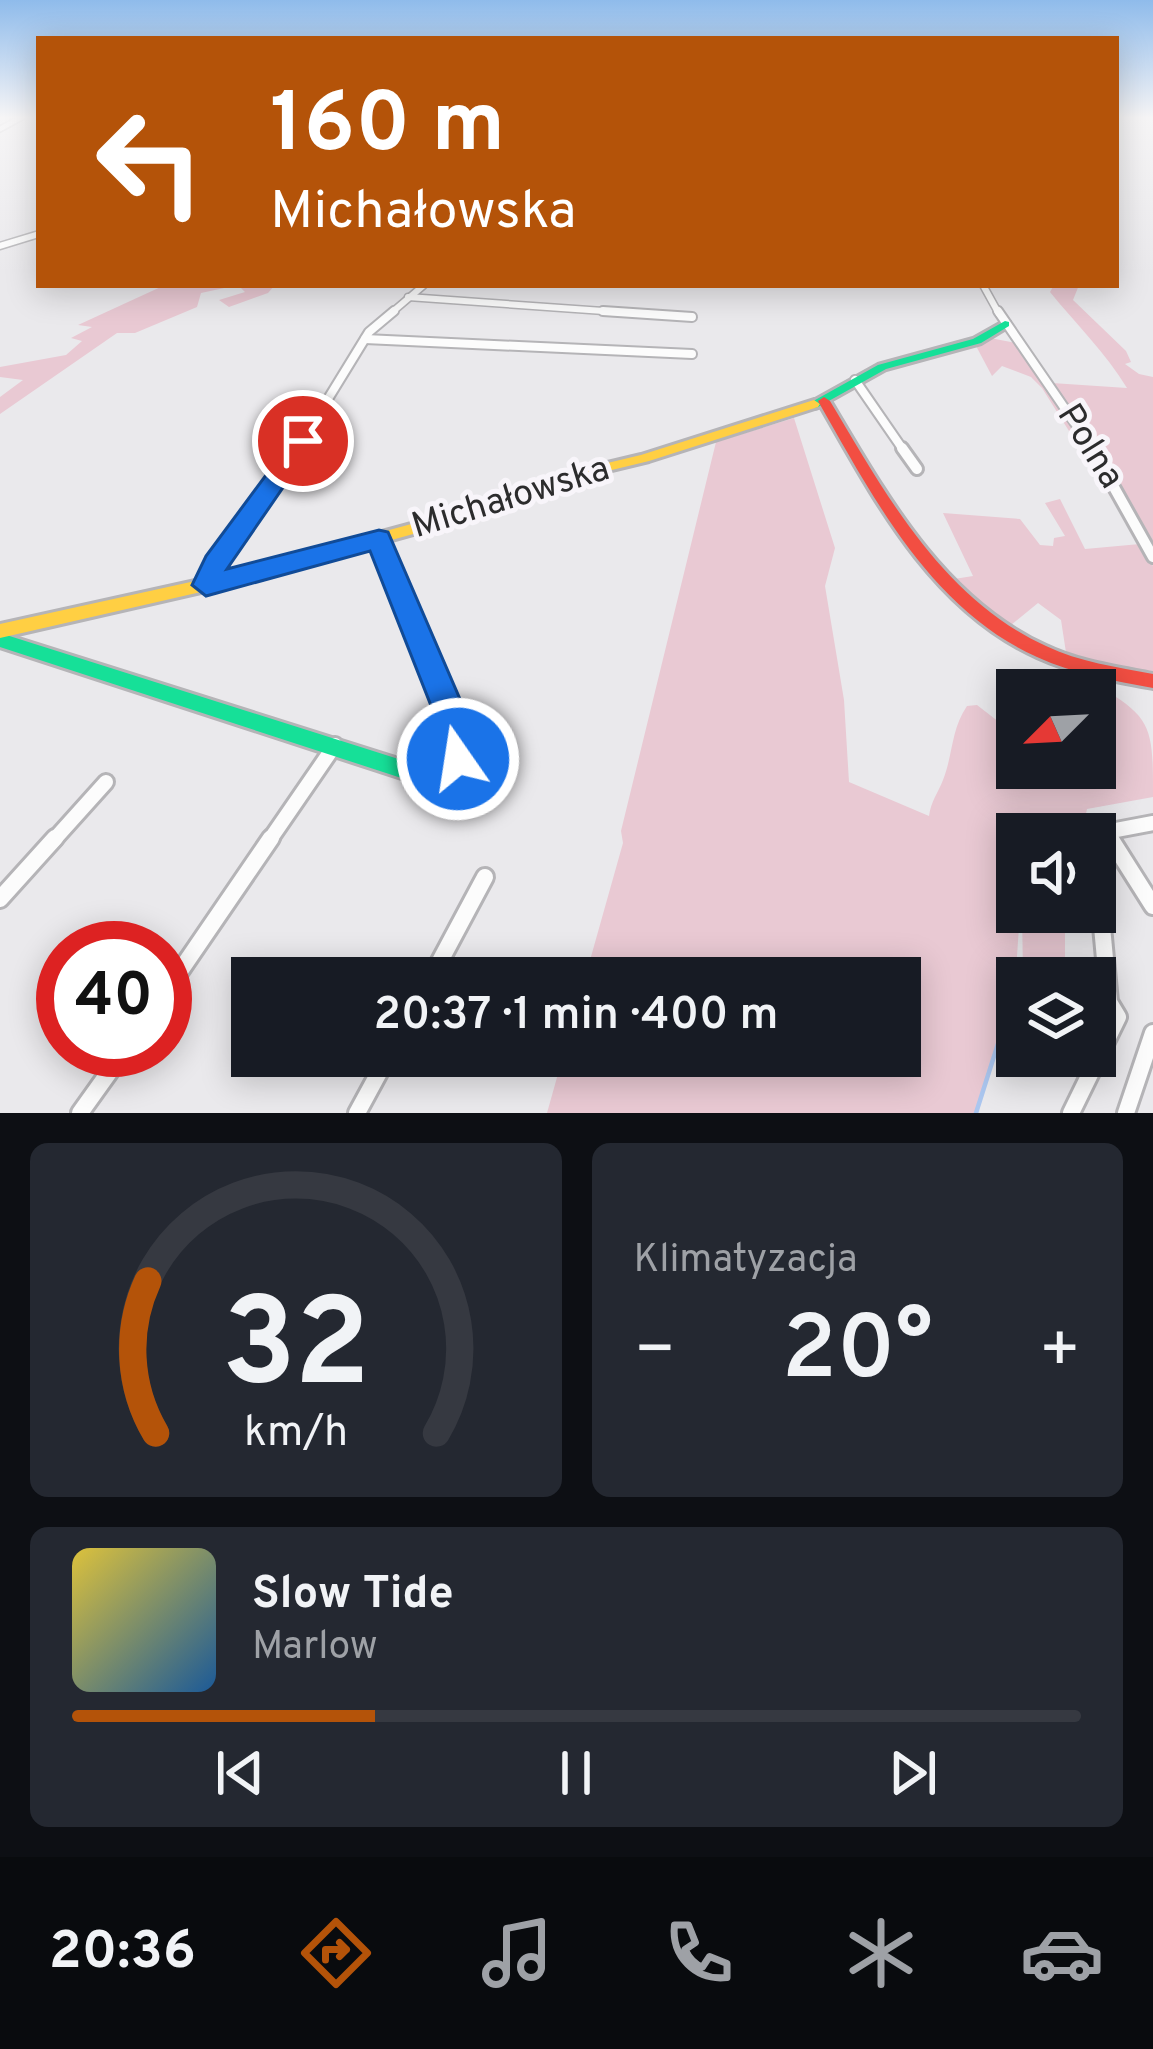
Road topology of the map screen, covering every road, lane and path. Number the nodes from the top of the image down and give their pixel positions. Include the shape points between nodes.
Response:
1 (36, 235) edge
2 (0, 246) edge
3 (420, 288) edge
4 (985, 288) edge
5 (408, 297) junction
6 (692, 317) dead end
7 (1005, 324) junction
8 (990, 335) junction
9 (364, 340) junction
10 (1018, 341) junction
11 (692, 354) dead end
12 (855, 380) junction
13 (824, 401) junction
14 (917, 469) dead end
15 (379, 539) junction
16 (1153, 556) edge
17 (206, 585) junction
18 (0, 631) edge
19 (0, 640) edge
20 (1153, 681) edge
21 (335, 745) junction
22 (106, 782) dead end
23 (1153, 823) edge
24 (1116, 832) edge
25 (1116, 848) edge
26 (1121, 857) junction
27 (1116, 859) edge
28 (485, 877) dead end
29 (0, 898) edge
30 (1153, 907) edge
31 (1102, 933) edge
32 (192, 954) edge
33 (441, 957) edge
34 (1153, 1034) edge
35 (106, 1077) edge
36 (377, 1077) edge
37 (80, 1113) edge
38 (357, 1113) edge
39 (1071, 1113) edge
40 (1126, 1113) edge

1 - 2 street
3 - 5 street
4 - 7 street, Polna
5 - 6 street
5 - 9 street
7 - 8 street, Michałowska
7 - 10 street, Polna
8 - 10 street
8 - 12 street, Michałowska
9 - 11 street
9 - 17 street
10 - 16 street, Polna via 1080,426
12 - 13 street, Michałowska
12 - 14 street
13 - 15 street, Michałowska
13 - 20 street via 931,568 982,618 1024,648
15 - 17 street, Michałowska
15 - 21 street via 461,741 458,759 432,779
17 - 18 street, Michałowska
19 - 21 street
21 - 32 street
22 - 29 street
23 - 24 street
25 - 26 street
26 - 27 street
26 - 30 street
28 - 33 street
31 - 39 street via 1109,1003 1118,1017
34 - 40 street
35 - 37 street
36 - 38 street

